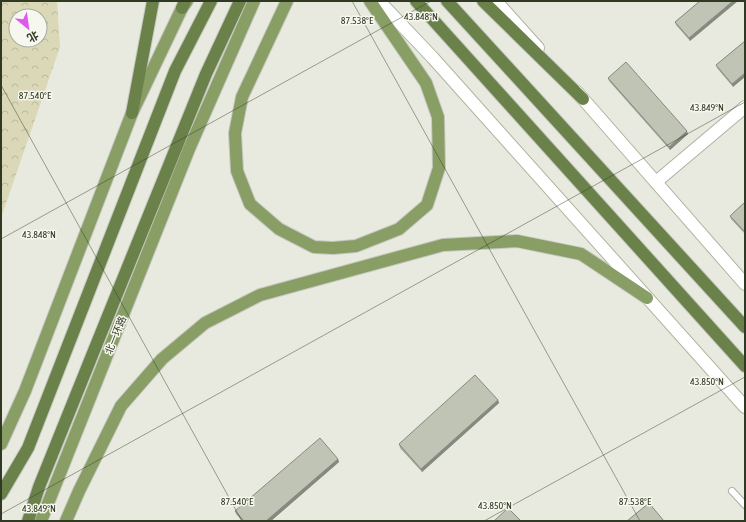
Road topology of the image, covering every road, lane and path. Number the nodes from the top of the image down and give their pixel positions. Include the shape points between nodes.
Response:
1 (153, 1) edge
2 (211, 1) edge
3 (240, 1) edge
4 (254, 1) edge
5 (287, 1) edge
6 (370, 1) edge
7 (379, 1) edge
8 (416, 1) edge
9 (448, 1) edge
10 (483, 1) edge
11 (496, 1) edge
12 (185, 3) edge
13 (583, 99) junction
14 (745, 107) edge
15 (132, 113) junction
16 (656, 182) junction
17 (745, 284) edge
18 (647, 298) junction
19 (745, 327) edge
20 (745, 366) edge
21 (745, 407) edge
22 (1, 444) edge
23 (732, 491) dead end
24 (1, 494) edge
25 (745, 505) edge
26 (28, 521) edge
27 (41, 521) edge
28 (66, 521) edge

1 - 15 highway
2 - 24 highway via 175,71 28,448
3 - 26 highway via 206,74
4 - 27 main road, 北一环路 via 189,149
5 - 6 main road via 242,97 235,133 237,171 250,204 280,229 314,247 333,248 356,246 399,229 427,205 439,168 438,117 426,83
7 - 18 main road
8 - 20 highway
9 - 19 highway
10 - 13 highway
11 - 13 main road
12 - 15 main road
13 - 16 main road
14 - 16 main road
15 - 22 main road via 25,391
16 - 17 main road
18 - 21 main road
18 - 28 main road via 581,254 517,241 444,244 260,295 205,323 162,359 121,406
23 - 25 lane

